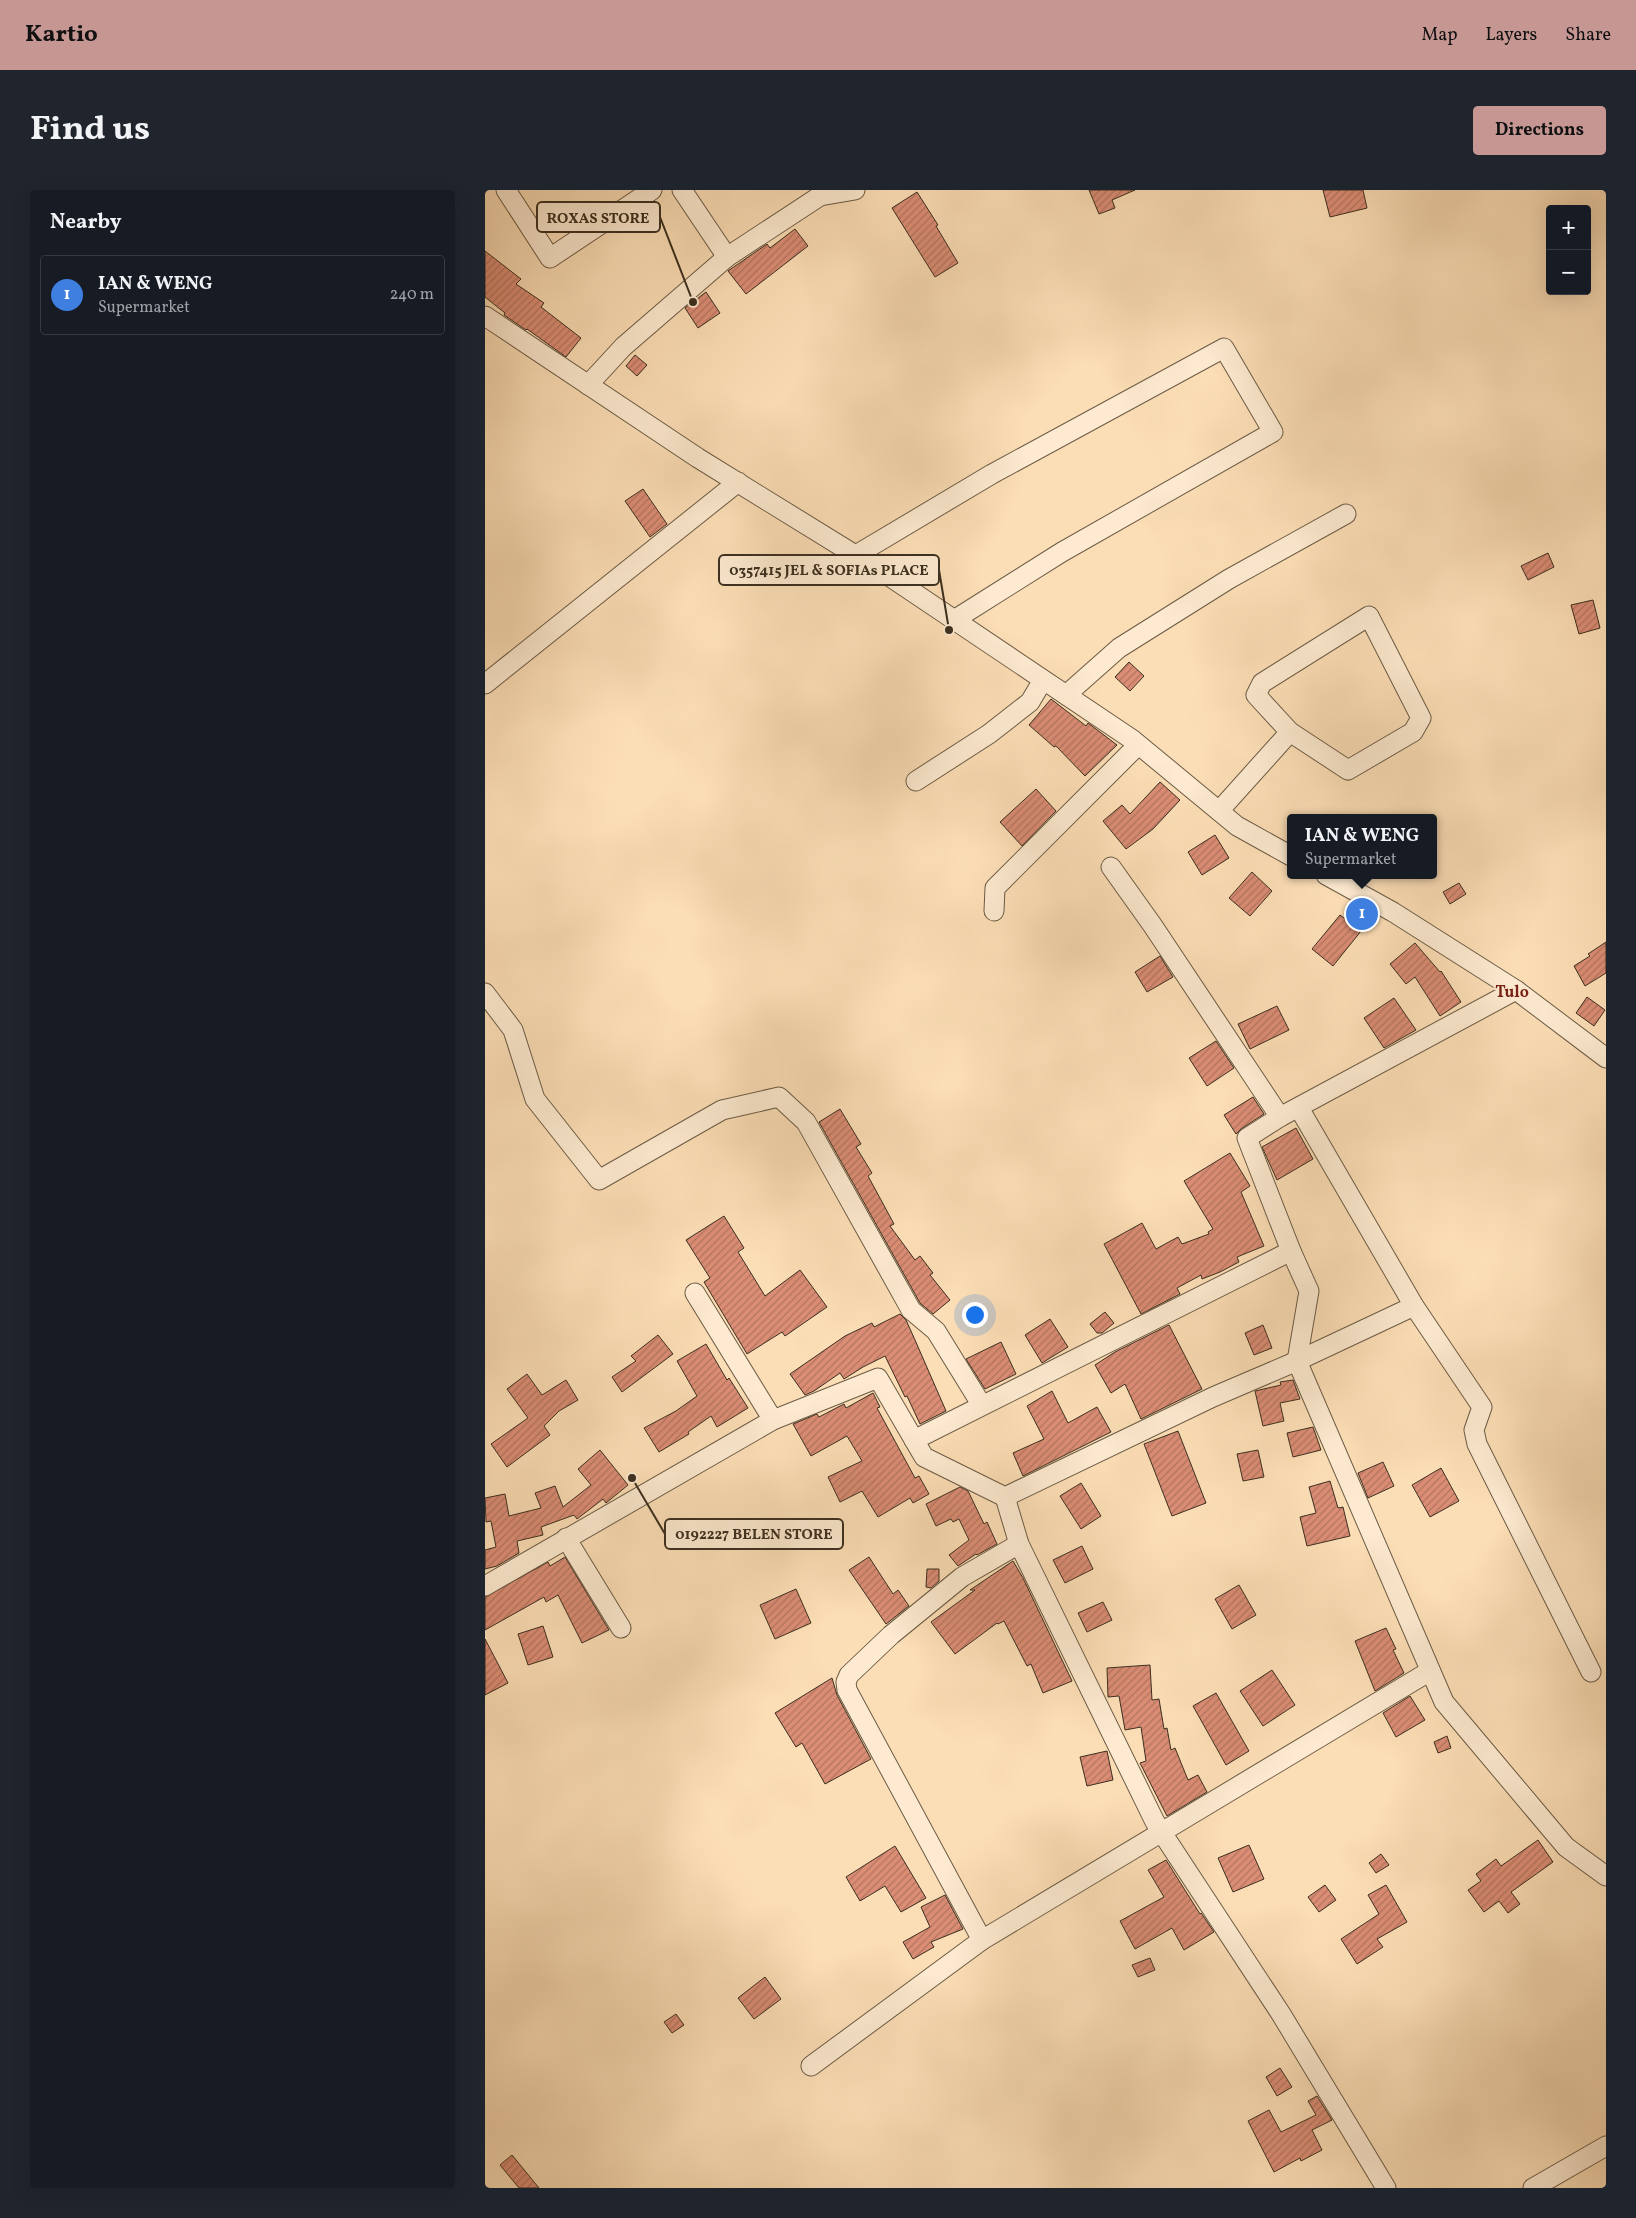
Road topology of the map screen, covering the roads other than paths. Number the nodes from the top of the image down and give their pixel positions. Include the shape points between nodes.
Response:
1 (506, 190) edge
2 (652, 190) edge
3 (682, 190) edge
4 (855, 190) edge
5 (727, 257) junction
6 (485, 316) edge
7 (588, 385) junction
8 (738, 482) junction
9 (1346, 514) dead end
10 (856, 555) junction
11 (954, 620) junction
12 (1043, 680) junction
13 (485, 684) edge
14 (1067, 695) junction
15 (1290, 732) junction
16 (1138, 745) junction
17 (916, 782) dead end
18 (1219, 811) junction
19 (1287, 854) edge
20 (1111, 867) dead end
21 (1333, 879) edge
22 (994, 911) dead end
23 (1516, 990) junction
24 (485, 993) edge
25 (1606, 1058) edge
26 (1299, 1108) junction
27 (1280, 1118) junction
28 (1291, 1251) junction
29 (695, 1293) dead end
30 (1414, 1306) junction
31 (1297, 1361) junction
32 (981, 1404) junction
33 (773, 1420) junction
34 (914, 1440) junction
35 (1005, 1498) junction
36 (566, 1538) junction
37 (1019, 1544) junction
38 (485, 1586) edge
39 (621, 1628) dead end
40 (1430, 1671) junction
41 (1591, 1672) dead end
42 (1162, 1831) junction
43 (1606, 1876) edge
44 (981, 1940) junction
45 (811, 2066) dead end
46 (1606, 2146) edge
47 (1385, 2188) edge
48 (1533, 2188) edge

1 - 2 street via 550,258
3 - 5 street
4 - 5 street via 820,196
5 - 7 street via 623,347
6 - 7 street
7 - 8 street
8 - 10 street
8 - 13 street
9 - 14 street via 1229,579 1119,648
10 - 11 street
10 - 11 street via 992,474 1224,348 1273,432 1062,552
11 - 12 street
12 - 14 street
12 - 17 street via 1030,702 989,734
14 - 16 street
15 - 15 street via 1256,695 1262,683 1369,616 1421,718 1413,732 1348,770
15 - 18 street
16 - 18 street
16 - 22 street via 995,888
18 - 19 street via 1237,826
20 - 27 street
21 - 23 street via 1393,912
23 - 25 street
23 - 26 street
24 - 32 street via 513,1030 535,1099 599,1180 722,1110 779,1097 806,1122 911,1310 936,1330
26 - 27 street
26 - 30 street
27 - 28 street via 1247,1138
28 - 31 street via 1309,1291
28 - 32 street
29 - 33 street
30 - 31 street
30 - 41 street via 1482,1407 1475,1430 1477,1444
31 - 35 street via 1213,1397
31 - 40 street
32 - 34 street
33 - 34 street via 878,1378
33 - 36 street
34 - 35 street via 924,1457
35 - 37 street
36 - 38 street
36 - 39 street
37 - 42 street
37 - 44 street via 962,1577 891,1635 849,1675 846,1682 847,1690
40 - 42 street
40 - 43 street via 1444,1702 1566,1847
42 - 44 street
42 - 47 street via 1281,2014
44 - 45 street
46 - 48 street

